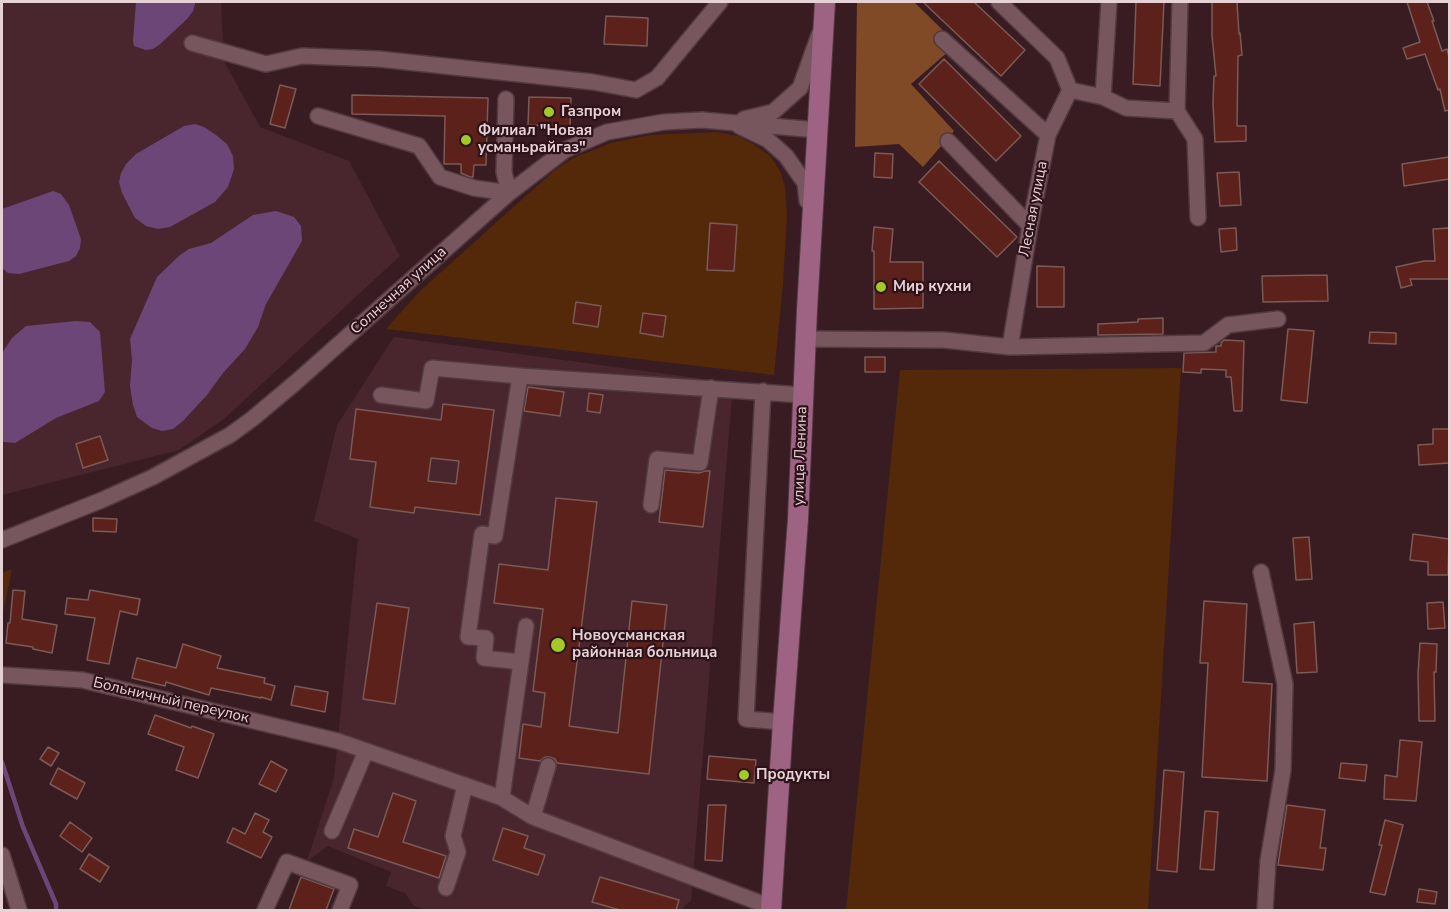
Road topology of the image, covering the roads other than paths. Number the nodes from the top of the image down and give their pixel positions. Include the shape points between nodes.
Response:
1 (720, 2) edge
2 (825, 2) edge
3 (999, 2) edge
4 (1109, 2) edge
5 (1180, 2) edge
6 (823, 23) junction
7 (942, 39) dead end
8 (192, 43) dead end
9 (1070, 90) junction
10 (1103, 97) junction
11 (506, 99) dead end
12 (1177, 111) junction
13 (318, 116) dead end
14 (731, 122) junction
15 (817, 130) junction
16 (1048, 135) junction
17 (948, 141) dead end
18 (509, 193) junction
19 (1198, 218) dead end
20 (1030, 226) junction
21 (811, 233) junction
22 (1278, 319) dead end
23 (806, 339) junction
24 (1010, 347) junction
25 (520, 376) junction
26 (711, 388) junction
27 (763, 391) junction
28 (381, 395) dead end
29 (803, 395) junction
30 (651, 505) dead end
31 (2, 540) edge
32 (1261, 572) dead end
33 (526, 626) dead end
34 (521, 662) junction
35 (2, 675) edge
36 (783, 722) junction
37 (366, 751) junction
38 (548, 766) dead end
39 (465, 785) junction
40 (502, 798) junction
41 (533, 817) junction
42 (332, 831) dead end
43 (2, 855) edge
44 (446, 888) dead end
45 (771, 909) edge
46 (19, 910) edge
47 (265, 910) edge
48 (340, 910) edge
49 (1265, 910) edge

1 - 8 street via 657,78 636,90 379,59 302,56 266,64
2 - 6 main road, улица Ленина
3 - 9 street via 1057,58
4 - 10 street
5 - 12 street
6 - 14 street via 800,88 773,112
6 - 15 main road, улица Ленина
7 - 16 street
9 - 10 street
9 - 16 street, Лесная улица
10 - 12 street via 1126,108
11 - 18 street via 504,172
12 - 19 street via 1195,139
13 - 18 street via 419,146 440,177 474,188
14 - 15 street, Солнечная улица
14 - 18 street, Солнечная улица via 664,122 607,132 565,150
14 - 21 street via 768,140 786,156 805,183
15 - 21 main road, улица Ленина
16 - 20 street, Лесная улица
17 - 20 street
18 - 31 street, Солнечная улица via 295,383 230,435 153,477
20 - 24 street, Лесная улица
21 - 23 main road, улица Ленина
22 - 24 street via 1228,325 1204,343
23 - 24 street via 944,340
23 - 29 main road, улица Ленина
25 - 26 street
25 - 28 street via 432,368 426,401
25 - 34 street via 495,536 482,534 468,637 486,638 484,658
26 - 27 street
26 - 30 street via 700,463 657,459
27 - 29 street
27 - 36 street via 746,719
29 - 36 main road, улица Ленина
32 - 49 street via 1285,684 1283,770 1268,861
33 - 34 street
34 - 40 street
35 - 37 street, Больничный переулок via 82,680
36 - 45 main road, улица Ленина
37 - 39 street, Больничный переулок
37 - 42 street
38 - 41 street
39 - 40 street, Больничный переулок
39 - 44 street via 453,836 458,852
40 - 41 street, Больничный переулок
41 - 45 street, Больничный переулок
43 - 46 street
47 - 48 street via 287,862 350,885

